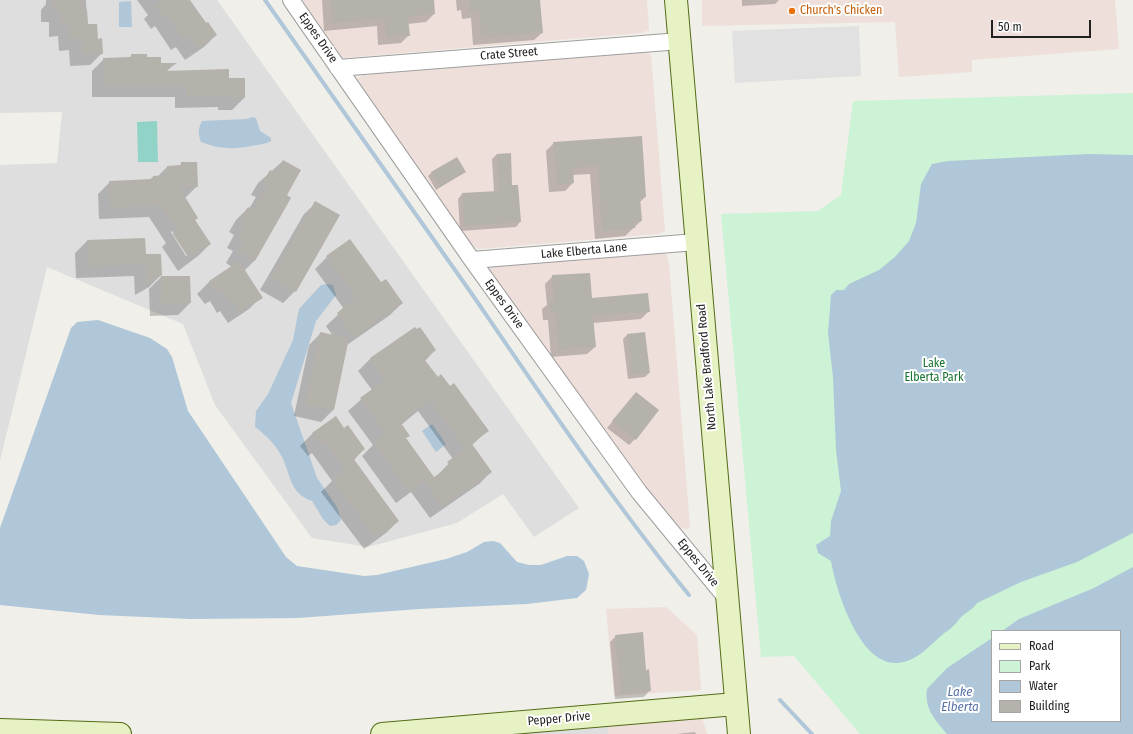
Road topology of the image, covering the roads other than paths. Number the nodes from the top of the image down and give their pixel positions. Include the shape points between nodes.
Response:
1 (291, 0) edge
2 (676, 0) edge
3 (680, 41) junction
4 (338, 68) junction
5 (696, 242) junction
6 (472, 260) junction
7 (727, 599) junction
8 (736, 704) junction
9 (0, 730) edge
10 (120, 734) edge
11 (382, 734) edge
12 (738, 734) edge

1 - 4 street, Eppes Drive
2 - 3 main road, North Lake Bradford Road
3 - 4 street, Crate Street
3 - 5 main road, North Lake Bradford Road
4 - 6 street, Eppes Drive
5 - 6 street, Lake Elberta Lane
5 - 7 main road, North Lake Bradford Road
6 - 7 street, Eppes Drive via 639,492
7 - 8 main road, North Lake Bradford Road
8 - 11 main road, Pepper Drive
8 - 12 main road, North Lake Bradford Road
9 - 10 main road

